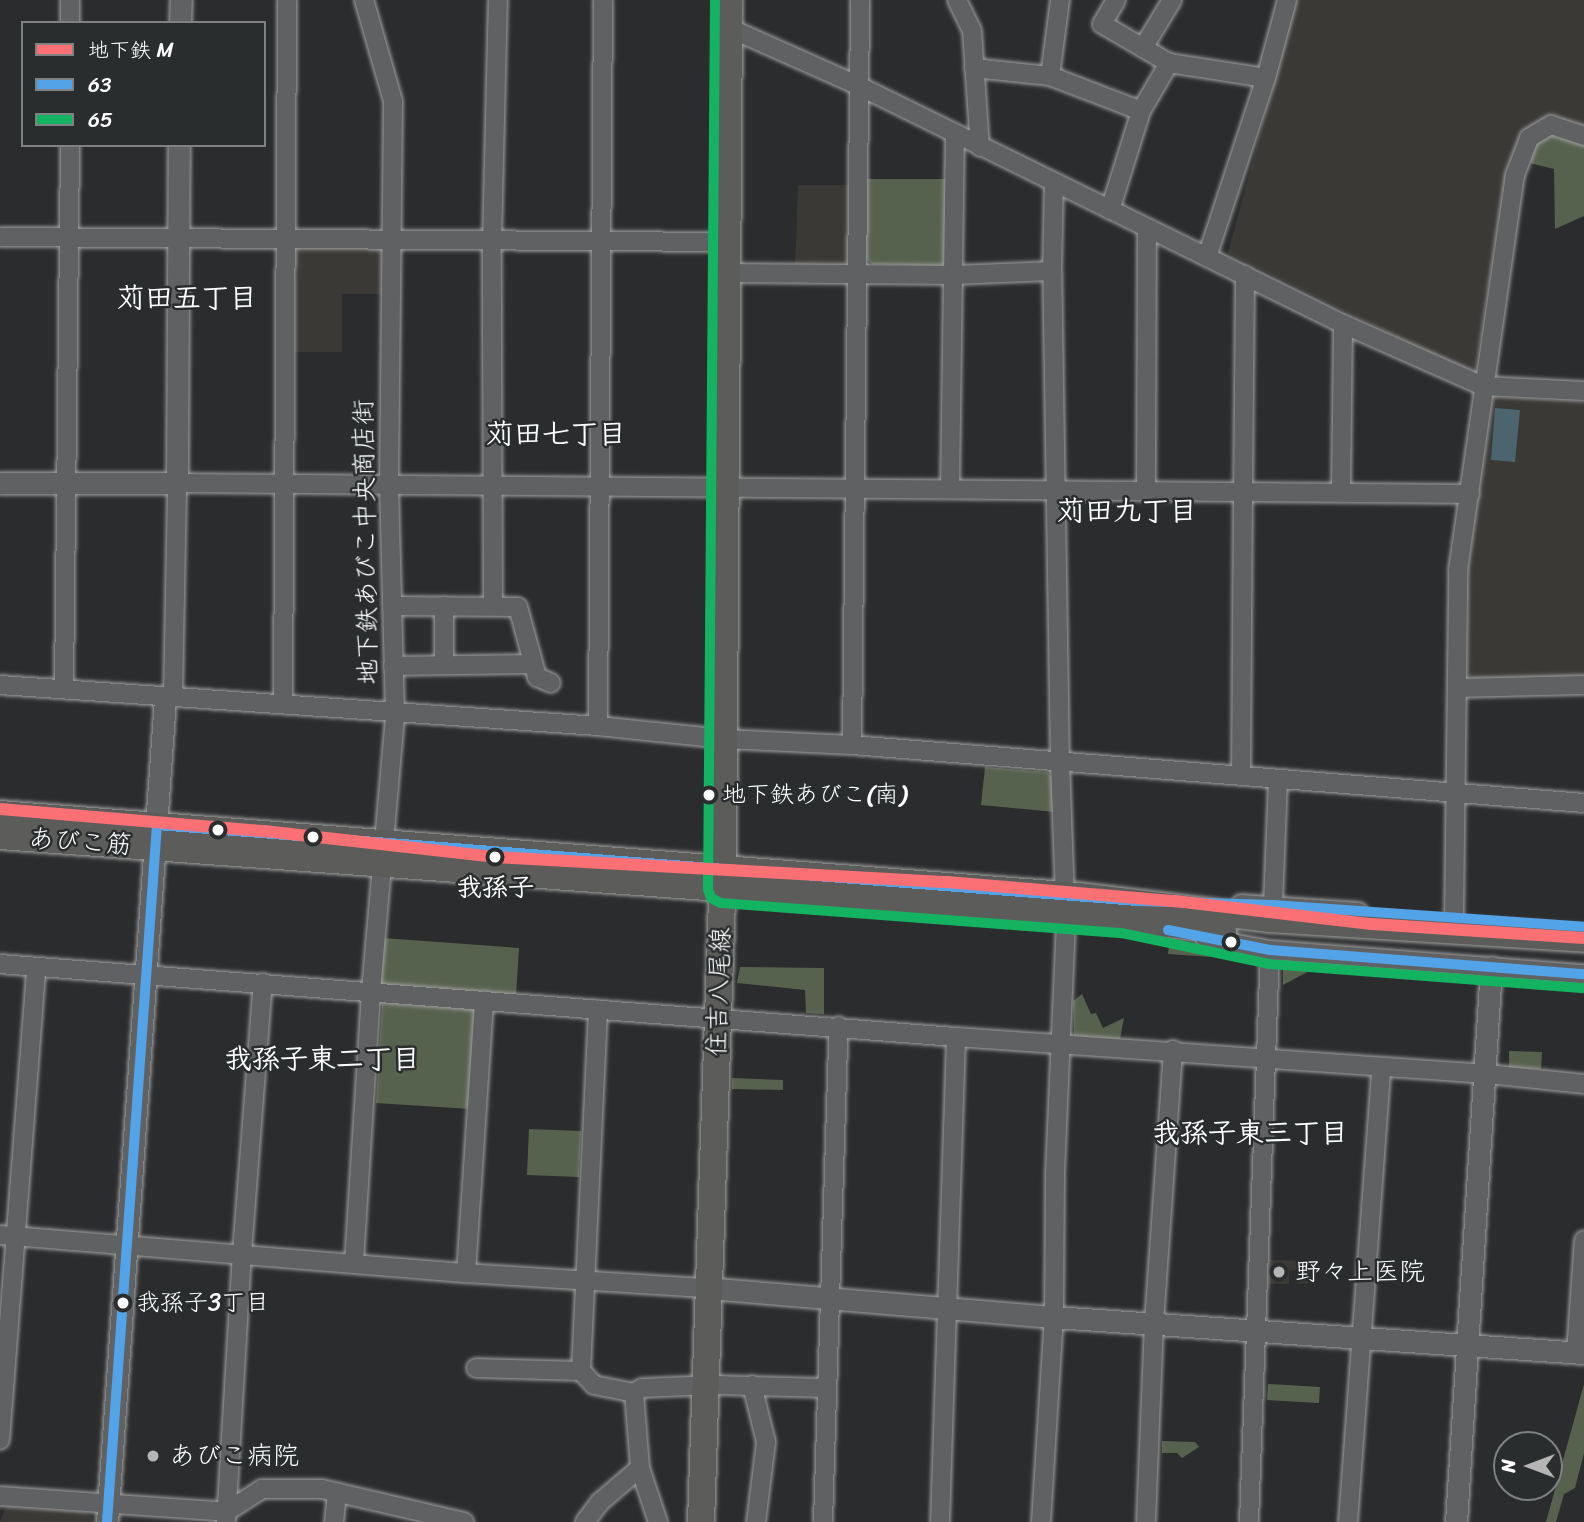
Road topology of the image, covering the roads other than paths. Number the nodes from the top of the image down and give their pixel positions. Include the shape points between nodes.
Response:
1 (71, 0) edge
2 (181, 0) edge
3 (287, 0) edge
4 (364, 0) edge
5 (498, 0) edge
6 (603, 0) edge
7 (729, 0) edge
8 (860, 0) edge
9 (959, 0) edge
10 (1060, 0) edge
11 (1116, 0) edge
12 (1172, 0) edge
13 (1287, 0) edge
14 (70, 21) edge
15 (180, 21) edge
16 (729, 28) junction
17 (1143, 48) junction
18 (1169, 63) junction
19 (974, 68) junction
20 (1050, 75) junction
21 (1266, 78) junction
22 (858, 85) junction
23 (1141, 111) junction
24 (955, 134) junction
25 (1584, 136) edge
26 (70, 147) edge
27 (179, 147) edge
28 (980, 147) junction
29 (1054, 183) junction
30 (1110, 210) junction
31 (1147, 228) junction
32 (0, 237) edge
33 (69, 237) junction
34 (178, 239) junction
35 (286, 239) junction
36 (393, 240) junction
37 (600, 241) junction
38 (492, 242) junction
39 (727, 242) junction
40 (1207, 257) junction
41 (1052, 271) junction
42 (725, 273) junction
43 (855, 274) junction
44 (954, 275) junction
45 (1245, 275) junction
46 (1343, 324) junction
47 (1483, 386) junction
48 (1584, 391) edge
49 (0, 483) edge
50 (66, 483) junction
51 (177, 483) junction
52 (283, 484) junction
53 (389, 485) junction
54 (601, 485) junction
55 (495, 486) junction
56 (724, 486) junction
57 (856, 489) junction
58 (950, 489) junction
59 (1056, 489) junction
60 (1146, 491) junction
61 (1341, 491) junction
62 (1243, 492) junction
63 (1470, 494) junction
64 (392, 606) junction
65 (444, 606) junction
66 (493, 606) junction
67 (444, 664) junction
68 (532, 664) junction
69 (393, 666) junction
70 (551, 683) dead end
71 (0, 685) edge
72 (1584, 685) edge
73 (1457, 688) junction
74 (64, 689) junction
75 (169, 698) junction
76 (283, 704) junction
77 (396, 714) junction
78 (598, 726) junction
79 (724, 739) junction
80 (852, 745) junction
81 (1060, 763) junction
82 (1241, 776) junction
83 (1278, 779) junction
84 (1456, 792) junction
85 (1584, 803) edge
86 (0, 814) edge
87 (0, 836) edge
88 (157, 836) junction
89 (382, 853) junction
90 (723, 879) junction
91 (1066, 904) junction
92 (1273, 905) junction
93 (1131, 910) junction
94 (1454, 919) junction
95 (1584, 927) edge
96 (1584, 939) edge
97 (1514, 945) junction
98 (1270, 950) junction
99 (1584, 957) edge
100 (0, 964) edge
101 (36, 967) junction
102 (1491, 967) junction
103 (1584, 974) edge
104 (145, 976) junction
105 (263, 983) junction
106 (371, 991) junction
107 (484, 1001) junction
108 (598, 1009) junction
109 (718, 1018) junction
110 (839, 1026) junction
111 (956, 1037) junction
112 (1060, 1042) junction
113 (1173, 1050) junction
114 (1268, 1059) junction
115 (1381, 1068) junction
116 (1487, 1073) junction
117 (1584, 1084) edge
118 (7, 1236) edge
119 (1584, 1240) edge
120 (127, 1246) junction
121 (242, 1253) junction
122 (354, 1263) junction
123 (466, 1273) junction
124 (586, 1280) junction
125 (707, 1288) junction
126 (828, 1298) junction
127 (948, 1307) junction
128 (1054, 1317) junction
129 (1154, 1323) junction
130 (1256, 1329) junction
131 (1361, 1337) junction
132 (1468, 1345) junction
133 (1580, 1353) edge
134 (476, 1368) dead end
135 (581, 1371) junction
136 (752, 1385) junction
137 (705, 1386) junction
138 (828, 1388) junction
139 (634, 1393) junction
140 (0, 1440) edge
141 (640, 1468) junction
142 (337, 1492) junction
143 (0, 1496) edge
144 (107, 1513) edge
145 (409, 1515) edge
146 (226, 1517) edge
147 (334, 1522) edge
148 (464, 1522) edge
149 (585, 1522) edge
150 (657, 1522) edge
151 (701, 1522) edge
152 (756, 1522) edge
153 (823, 1522) edge
154 (940, 1522) edge
155 (1041, 1522) edge
156 (1146, 1522) edge
157 (1249, 1522) edge
158 (1348, 1522) edge
159 (1457, 1522) edge

1 - 14 street
2 - 15 street
3 - 35 street
4 - 36 street, 地下鉄あびこ中央商店街 via 393,101
5 - 38 street
6 - 37 street
7 - 16 main road, 住吉八尾線
8 - 22 street
9 - 19 street via 972,31
10 - 20 street
11 - 17 street via 1102,24
12 - 17 street
13 - 21 street
16 - 22 street
16 - 39 main road, 住吉八尾線
17 - 18 street
18 - 21 street
18 - 23 street
19 - 20 street
19 - 28 street
20 - 23 street
21 - 40 street
22 - 24 street
22 - 43 street
23 - 30 street
24 - 28 street
24 - 44 street
25 - 47 street via 1551,125 1529,138 1515,175
26 - 33 street
27 - 34 street
28 - 29 street
29 - 30 street
29 - 41 street
30 - 31 street
31 - 40 street
31 - 60 street
32 - 33 street
33 - 34 street
33 - 50 street
34 - 35 street
34 - 51 street
35 - 36 street
35 - 52 street
36 - 38 street
36 - 53 street, 地下鉄あびこ中央商店街
37 - 38 street
37 - 39 street
37 - 54 street
38 - 55 street
39 - 42 main road, 住吉八尾線
40 - 45 street
41 - 44 street
41 - 59 street
42 - 43 street
42 - 56 main road, 住吉八尾線
43 - 44 street
43 - 57 street
44 - 58 street
45 - 46 street
45 - 62 street
46 - 47 street
46 - 61 street
47 - 48 street
47 - 63 street
49 - 50 street
50 - 51 street
50 - 74 street
51 - 52 street
51 - 75 street
52 - 53 street
52 - 76 street
53 - 55 street
53 - 64 street, 地下鉄あびこ中央商店街
54 - 55 street
54 - 56 street
54 - 78 street
55 - 66 street
56 - 57 street
56 - 79 main road, 住吉八尾線
57 - 58 street
57 - 80 street
58 - 59 street
59 - 60 street
59 - 81 street
60 - 62 street
61 - 62 street
61 - 63 street
62 - 82 street
63 - 73 street via 1458,570
64 - 65 street
64 - 69 street, 地下鉄あびこ中央商店街
65 - 66 street
65 - 67 street
66 - 68 street via 517,607
67 - 68 street
67 - 69 street
68 - 70 street via 537,677
69 - 77 street, 地下鉄あびこ中央商店街
71 - 74 street
72 - 73 street
73 - 84 street
74 - 75 street
75 - 76 street
75 - 88 street
76 - 77 street
77 - 78 street
77 - 89 street, 地下鉄あびこ中央商店街
78 - 79 street
79 - 80 street
79 - 90 main road, 住吉八尾線
80 - 81 street
81 - 82 street
81 - 91 street
82 - 83 street
83 - 84 street
83 - 92 street
84 - 85 street
84 - 94 street
86 - 88 main road, あびこ筋
87 - 88 main road, あびこ筋
88 - 89 main road, あびこ筋
88 - 104 street
89 - 90 main road, あびこ筋
89 - 106 street, 地下鉄あびこ中央商店街
90 - 91 main road, あびこ筋
90 - 109 main road, 住吉八尾線
91 - 93 main road, あびこ筋
91 - 112 street
92 - 93 street
92 - 94 street
93 - 97 main road, あびこ筋 via 1270,935
93 - 98 street
94 - 95 street
96 - 97 main road, あびこ筋
97 - 99 main road, あびこ筋
98 - 102 street
98 - 114 street
100 - 101 street
101 - 104 street
101 - 118 street
102 - 103 street
102 - 116 street
104 - 105 street
104 - 120 street
105 - 106 street
105 - 121 street
106 - 107 street
106 - 122 street, 地下鉄あびこ中央商店街
107 - 108 street
107 - 123 street
108 - 109 street
108 - 124 street
109 - 110 street
109 - 125 main road, 住吉八尾線
110 - 111 street
110 - 126 street
111 - 112 street
111 - 127 street
112 - 113 street
112 - 128 street
113 - 114 street
113 - 129 street
114 - 115 street
114 - 130 street
115 - 116 street
115 - 131 street
116 - 117 street
116 - 132 street
118 - 120 street
118 - 140 street
119 - 133 street
120 - 121 street
120 - 144 street
121 - 122 street
121 - 146 street
122 - 123 street
123 - 124 street
124 - 125 street
124 - 135 street
125 - 126 street
125 - 137 main road, 住吉八尾線
126 - 127 street
126 - 138 street
127 - 128 street
127 - 154 street
128 - 129 street
128 - 155 street
129 - 130 street
129 - 156 street
130 - 131 street
130 - 157 street
131 - 132 street
131 - 158 street
132 - 133 street
132 - 159 street
134 - 135 street
135 - 139 street via 594,1385
136 - 137 street
136 - 138 street
136 - 152 street via 766,1442
137 - 139 street via 642,1388
137 - 151 main road, 住吉八尾線
138 - 153 street
139 - 141 street
141 - 149 street via 600,1502
141 - 150 street
142 - 145 street
142 - 146 street via 262,1489
142 - 147 street
143 - 144 street
144 - 146 street
145 - 148 street

